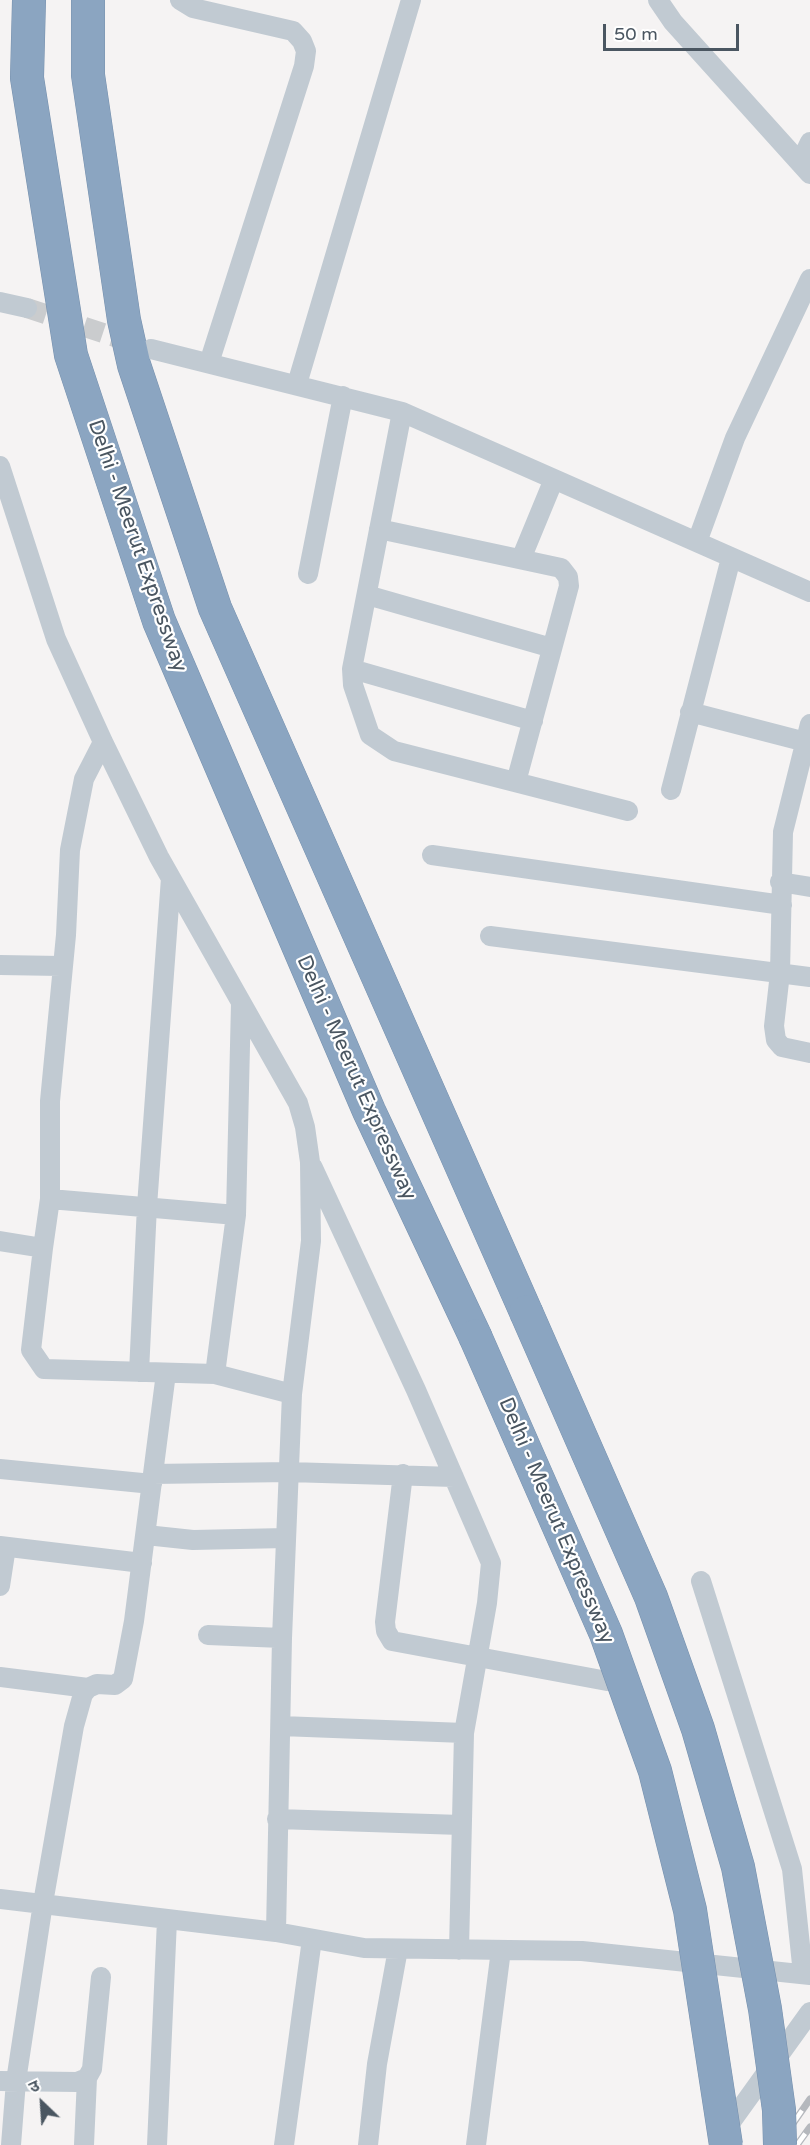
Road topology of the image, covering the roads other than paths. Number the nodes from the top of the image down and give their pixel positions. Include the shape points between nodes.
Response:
1 (29, 0) edge
2 (88, 0) edge
3 (180, 0) edge
4 (411, 0) edge
5 (658, 0) edge
6 (810, 142) edge
7 (805, 168) edge
8 (810, 279) edge
9 (0, 302) edge
10 (27, 308) tunnel mouth
11 (151, 349) tunnel mouth
12 (209, 363) junction
13 (297, 384) junction
14 (343, 396) junction
15 (402, 412) junction
16 (0, 466) edge
17 (554, 479) junction
18 (379, 529) junction
19 (697, 542) junction
20 (731, 558) junction
21 (521, 560) junction
22 (308, 574) dead end
23 (810, 592) edge
24 (367, 595) junction
25 (552, 648) junction
26 (352, 669) junction
27 (690, 712) junction
28 (533, 721) junction
29 (808, 736) edge
30 (103, 742) junction
31 (516, 782) junction
32 (670, 790) dead end
33 (628, 811) dead end
34 (432, 855) dead end
35 (171, 878) junction
36 (780, 882) junction
37 (810, 887) edge
38 (782, 905) junction
39 (490, 936) dead end
40 (0, 965) edge
41 (61, 966) junction
42 (780, 973) junction
43 (810, 977) edge
44 (241, 1002) junction
45 (810, 1053) edge
46 (310, 1162) junction
47 (50, 1199) junction
48 (147, 1206) junction
49 (236, 1215) junction
50 (0, 1241) edge
51 (43, 1248) junction
52 (139, 1372) junction
53 (166, 1373) junction
54 (215, 1374) junction
55 (292, 1394) junction
56 (0, 1469) edge
57 (289, 1472) junction
58 (404, 1474) junction
59 (454, 1476) junction
60 (153, 1479) junction
61 (146, 1535) junction
62 (286, 1538) junction
63 (3, 1546) edge
64 (142, 1563) junction
65 (701, 1581) dead end
66 (0, 1586) edge
67 (208, 1635) dead end
68 (282, 1638) junction
69 (477, 1655) junction
70 (0, 1677) edge
71 (607, 1681) dead end
72 (88, 1688) junction
73 (281, 1726) junction
74 (464, 1733) junction
75 (277, 1819) junction
76 (461, 1825) junction
77 (0, 1899) edge
78 (43, 1903) junction
79 (167, 1920) junction
80 (276, 1932) junction
81 (312, 1939) junction
82 (398, 1949) junction
83 (459, 1950) junction
84 (501, 1950) junction
85 (807, 1974) edge
86 (101, 1977) dead end
87 (810, 2012) edge
88 (87, 2078) junction
89 (8, 2081) edge
90 (11, 2145) edge
91 (84, 2145) edge
92 (157, 2145) edge
93 (284, 2145) edge
94 (368, 2145) edge
95 (476, 2145) edge
96 (715, 2145) edge
97 (726, 2145) edge
98 (780, 2145) edge

1 - 97 highway, Delhi - Meerut Expressway, bridge via 27,78 71,355 159,621 369,1111 475,1336 606,1634 655,1771 690,1910
2 - 98 highway, bridge via 88,75 134,365 215,608 651,1597 698,1729 738,1867 765,2009
3 - 12 street via 193,8 293,31 306,51
4 - 13 street
5 - 7 street via 673,22
6 - 7 street
8 - 19 street via 735,438
9 - 10 street
11 - 12 street
12 - 13 street
13 - 14 street
14 - 15 street
14 - 22 street
15 - 17 street
15 - 18 street
16 - 30 street via 56,639
17 - 19 street
17 - 21 street
18 - 21 street
18 - 24 street
19 - 20 street
20 - 23 street
20 - 27 street
21 - 25 street via 561,568 568,577
24 - 25 street
24 - 26 street
25 - 28 street
26 - 28 street
26 - 31 street via 360,708 370,735 378,742 394,751
27 - 29 street
27 - 32 street
28 - 31 street
29 - 36 street via 783,832
30 - 35 street
30 - 41 street via 84,779 74,825
31 - 33 street
34 - 38 street
35 - 44 street
35 - 48 street
36 - 37 street
36 - 38 street
38 - 42 street
39 - 42 street
40 - 41 street
41 - 47 street via 50,1101
42 - 43 street
42 - 45 street via 776,1040 782,1047
44 - 46 street via 298,1103
44 - 49 street
46 - 55 street via 311,1241
46 - 59 street
47 - 48 street
47 - 51 street
48 - 49 street
48 - 52 street
49 - 54 street
50 - 51 street
51 - 52 street via 31,1350 44,1369
52 - 53 street
53 - 54 street
53 - 60 street
54 - 55 street
55 - 57 street
56 - 60 street
57 - 58 street
57 - 60 street
57 - 62 street
58 - 59 street
58 - 69 street via 386,1631 392,1641 403,1644
59 - 69 street via 491,1563
60 - 61 street
61 - 62 street via 193,1540
61 - 64 street
62 - 68 street
63 - 64 street
63 - 66 street
64 - 72 street via 123,1679
65 - 85 street via 792,1869
67 - 68 street
68 - 73 street
69 - 71 street
69 - 74 street
70 - 72 street
72 - 78 street via 82,1694 74,1726
73 - 74 street
73 - 75 street
74 - 76 street
75 - 76 street
75 - 80 street
76 - 83 street
77 - 78 street
78 - 79 street
78 - 89 street
79 - 80 street
79 - 92 street
80 - 81 street
81 - 82 street
81 - 93 street
82 - 83 street
82 - 94 street via 377,2064
83 - 84 street
84 - 85 street via 582,1951
84 - 95 street
86 - 88 street via 92,2069
87 - 96 street
88 - 89 street via 77,2082
88 - 91 street
89 - 90 street

